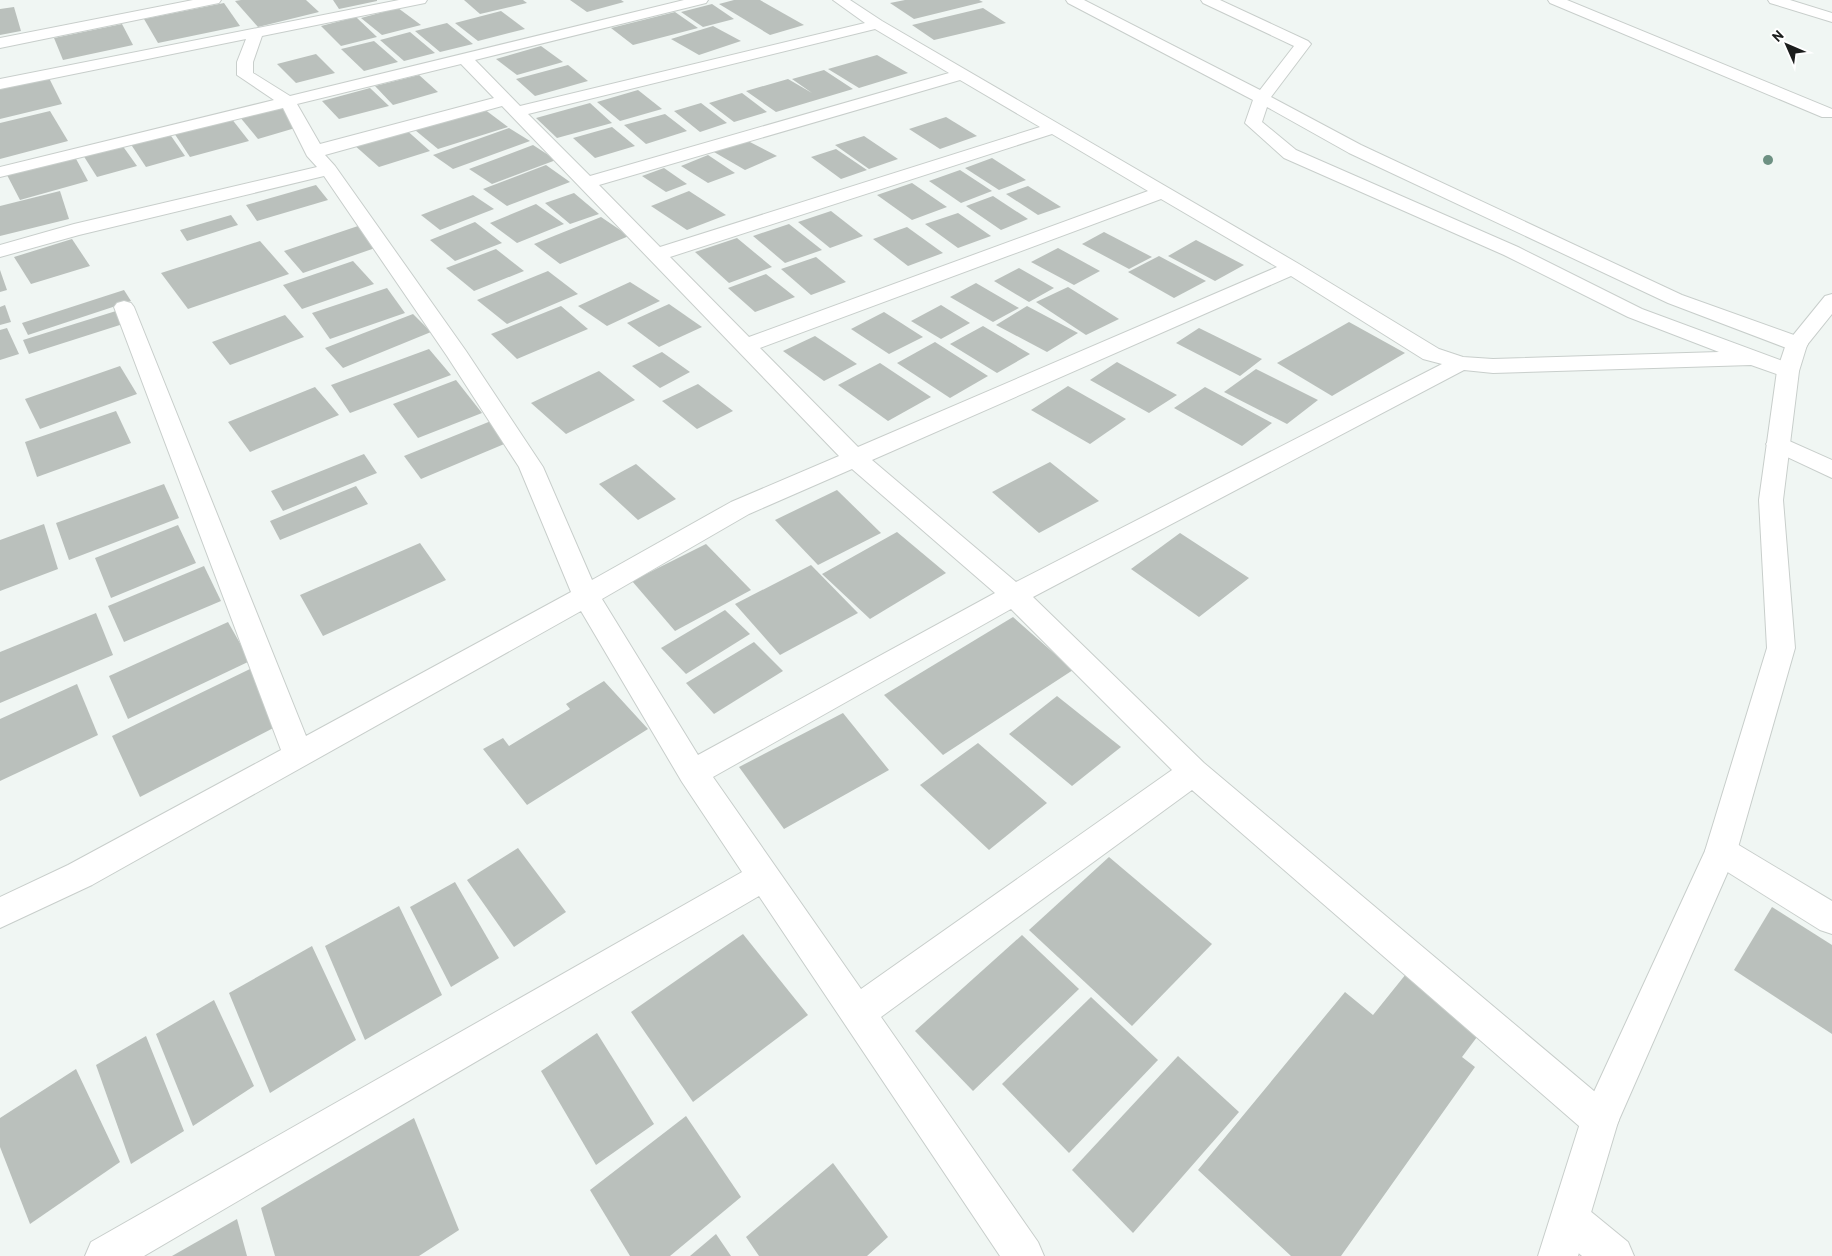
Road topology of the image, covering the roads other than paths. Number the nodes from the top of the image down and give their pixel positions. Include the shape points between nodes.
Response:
1 (214, 0) edge
2 (420, 0) edge
3 (701, 0) edge
4 (840, 0) edge
5 (1072, 0) edge
6 (1208, 0) edge
7 (1555, 0) edge
8 (1775, 0) edge
9 (307, 7) dead end
10 (1832, 18) edge
11 (317, 20) junction
12 (877, 24) junction
13 (256, 32) junction
14 (0, 43) edge
15 (465, 59) junction
16 (962, 74) junction
17 (0, 84) edge
18 (1262, 98) junction
19 (288, 102) junction
20 (511, 106) junction
21 (1828, 113) dead end
22 (1053, 128) junction
23 (322, 161) junction
24 (0, 172) edge
25 (586, 183) junction
26 (1162, 192) junction
27 (0, 251) edge
28 (656, 255) junction
29 (1292, 268) junction
30 (124, 307) dead end
31 (1829, 310) edge
32 (746, 346) junction
33 (1753, 358) junction
34 (1792, 358) junction
35 (1461, 363) junction
36 (1778, 444) junction
37 (856, 459) junction
38 (1832, 470) edge
39 (1014, 595) junction
40 (586, 596) junction
41 (298, 755) junction
42 (1193, 772) junction
43 (693, 773) junction
44 (1721, 851) junction
45 (764, 876) junction
46 (0, 913) edge
47 (1832, 919) edge
48 (857, 1013) junction
49 (1600, 1120) junction
50 (1564, 1238) edge
51 (105, 1256) edge
52 (1024, 1256) edge
53 (1614, 1256) edge

1 - 14 street
2 - 11 street
3 - 15 street
4 - 12 street
5 - 18 street
6 - 18 street via 1304,44
7 - 21 street
8 - 10 street
9 - 11 street
11 - 13 street
12 - 16 street
12 - 20 street
13 - 17 street
13 - 19 street via 245,62 245,75
15 - 19 street
15 - 20 street
16 - 22 street
16 - 25 street
18 - 33 street via 1253,123 1290,154 1511,251 1635,314
18 - 34 street via 1356,149 1675,299
19 - 23 street
19 - 24 street
20 - 23 street via 322,148
20 - 25 street
22 - 26 street
22 - 28 street
23 - 27 street
23 - 40 street via 531,467
25 - 28 street
26 - 29 street
26 - 32 street
28 - 32 street
29 - 35 street via 1431,354
29 - 37 street
30 - 41 street
31 - 34 street
32 - 37 street
33 - 34 street
33 - 35 street via 1493,366
34 - 36 street
35 - 39 street
36 - 38 street
36 - 44 street via 1771,500 1781,648
37 - 39 street
37 - 40 street via 740,508
39 - 42 street
39 - 43 street
40 - 41 street
40 - 43 street
41 - 46 street via 80,876
42 - 48 street
42 - 49 street
43 - 45 street
44 - 47 street
44 - 49 street
45 - 48 street
45 - 51 street
48 - 52 street
49 - 50 street
50 - 53 street

